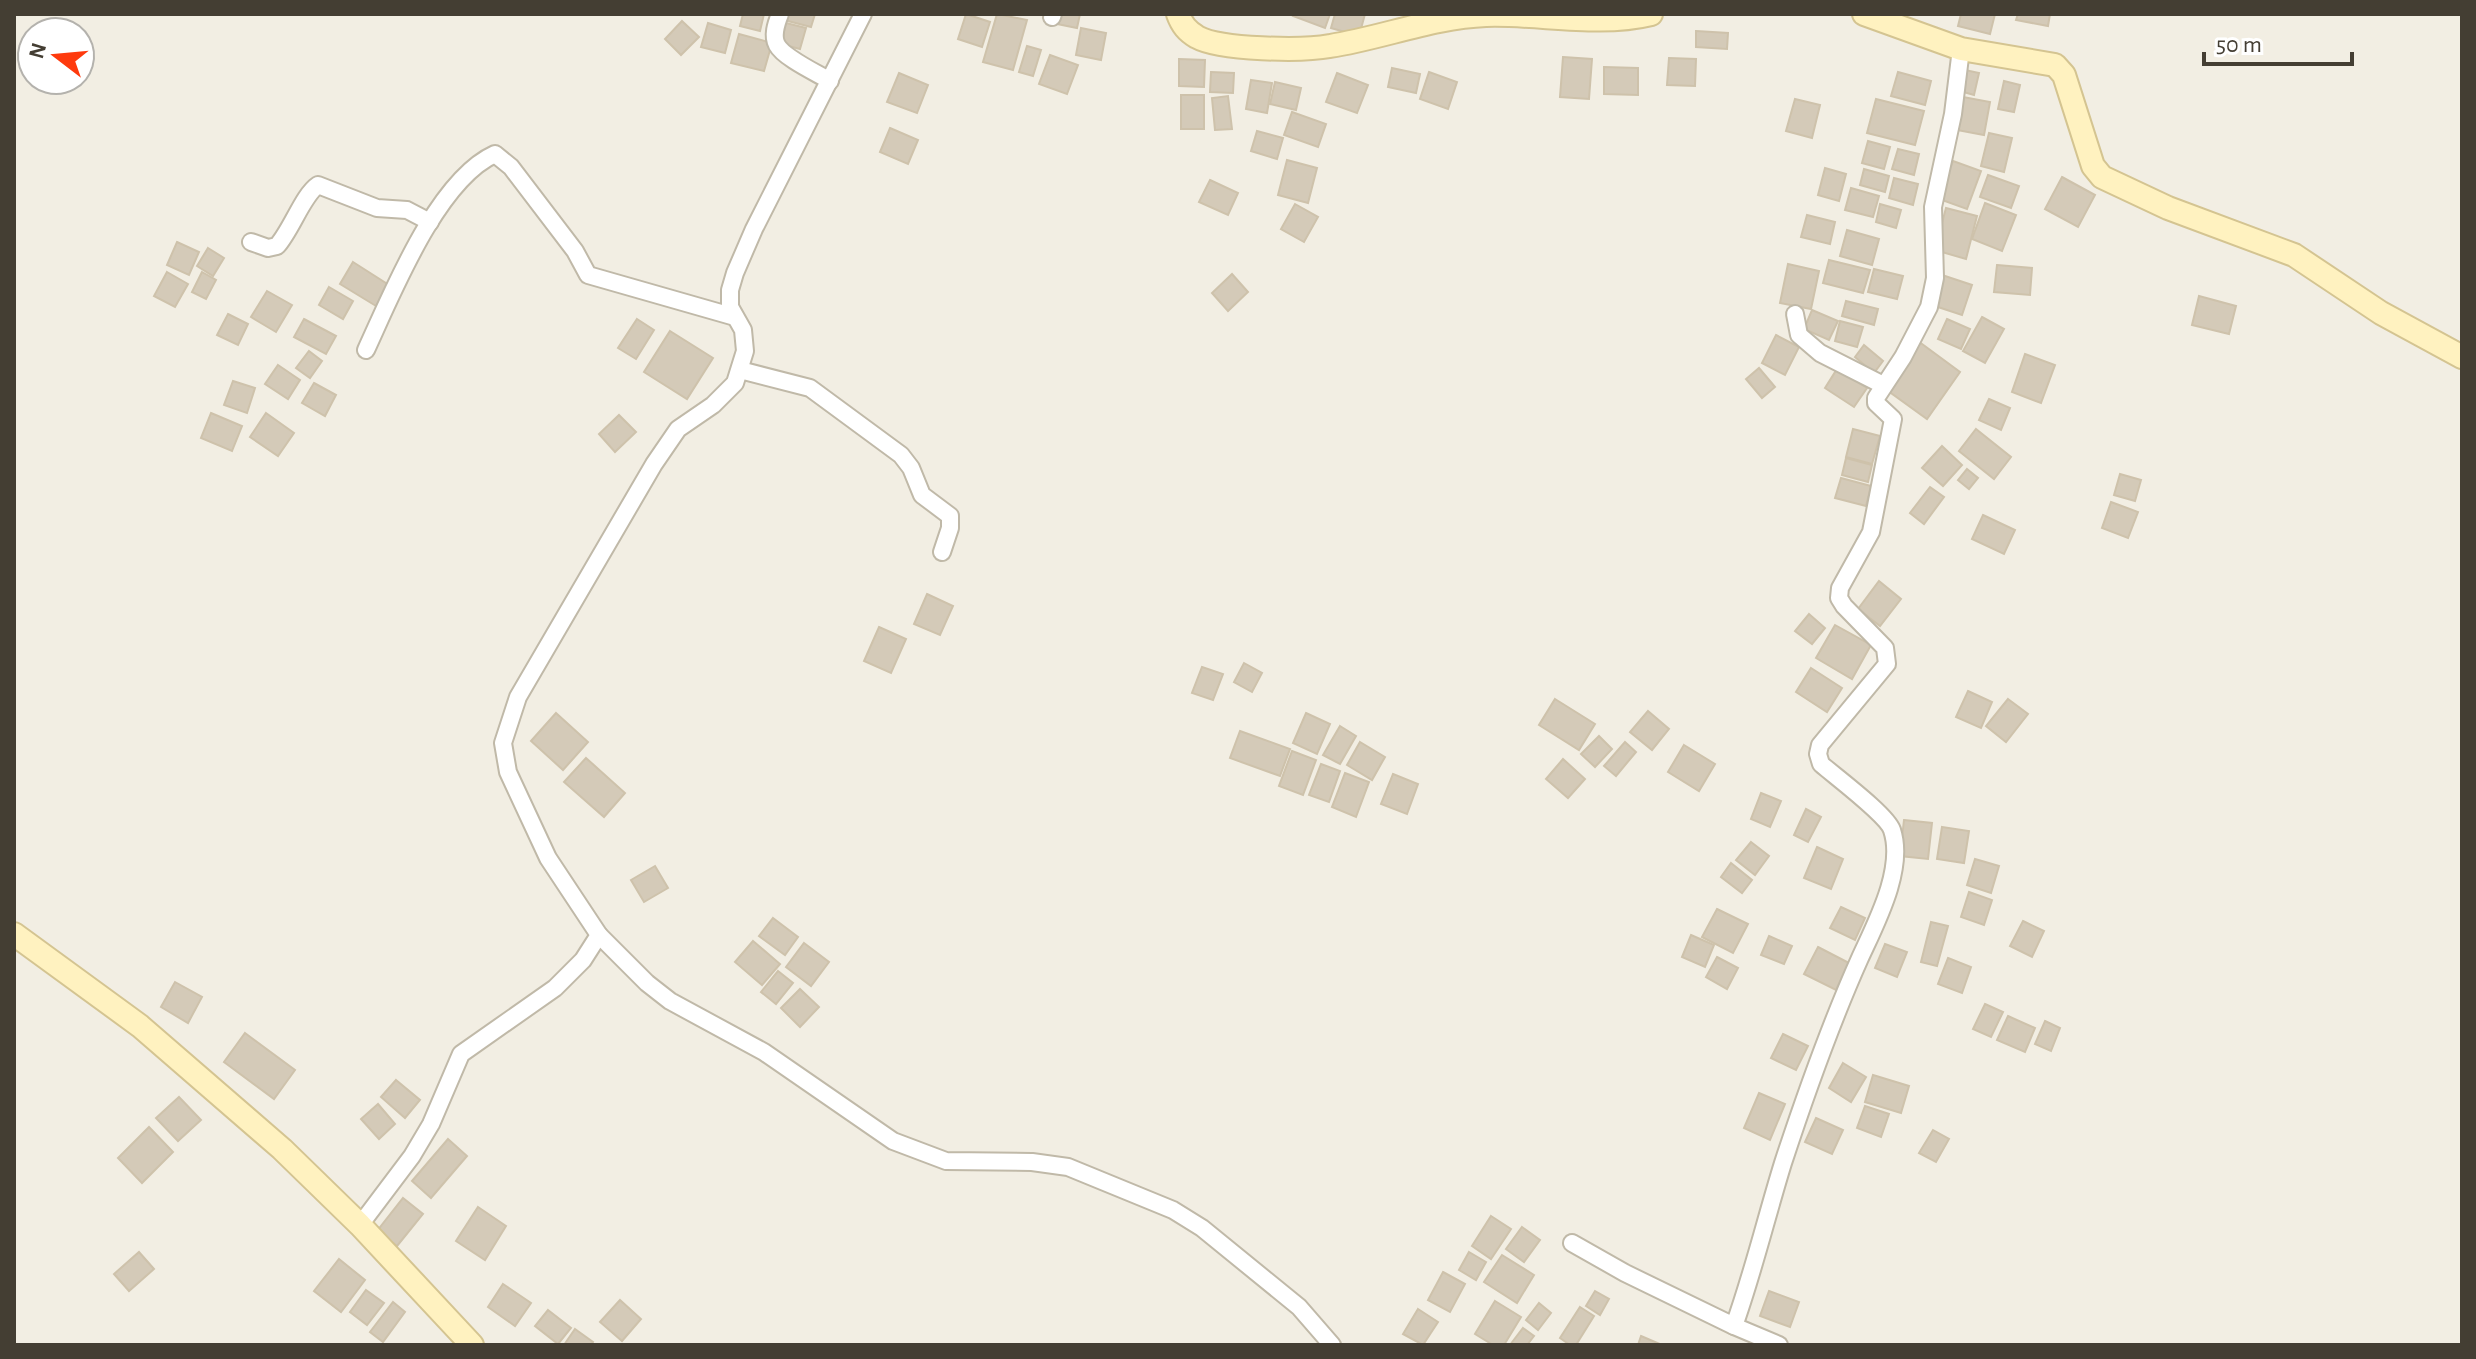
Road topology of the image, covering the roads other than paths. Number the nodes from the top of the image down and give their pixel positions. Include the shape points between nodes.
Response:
1 (780, 14) edge
2 (863, 14) edge
3 (1178, 14) edge
4 (1651, 14) edge
5 (1864, 14) edge
6 (1961, 49) junction
7 (830, 81) junction
8 (430, 222) junction
9 (251, 242) dead end
10 (1795, 314) dead end
11 (735, 317) junction
12 (366, 350) dead end
13 (2462, 357) edge
14 (740, 370) junction
15 (1883, 385) junction
16 (942, 552) dead end
17 (14, 934) edge
18 (599, 935) junction
19 (360, 1225) junction
20 (1572, 1243) dead end
21 (1734, 1326) junction
22 (472, 1345) edge
23 (1332, 1345) edge
24 (1779, 1345) edge

1 - 7 street via 775,43
2 - 7 street
3 - 4 street via 1186,29 1208,41 1312,48 1461,17
5 - 6 street
6 - 13 street via 2055,65 2064,75 2093,166 2102,177 2294,255 2393,320
6 - 15 street via 1933,207 1935,278 1929,307
7 - 11 street via 735,273 729,300
8 - 9 street via 407,210 377,208 318,185 277,246
8 - 11 street via 461,178 497,154 566,239 588,275
8 - 12 street
10 - 15 street via 1799,335 1820,353
11 - 14 street via 745,338
14 - 16 street via 810,388 901,455 922,495 950,516
14 - 18 street via 726,393 678,429 654,464 507,724 502,752 508,772 548,858
15 - 21 street via 1875,400 1893,419 1871,532 1839,598 1885,648 1887,664 1818,754 1821,764 1889,824 1891,881 1834,1015
17 - 19 street via 140,1026 282,1149
18 - 19 street via 567,978 461,1054 431,1124
18 - 23 street via 670,1001 764,1052 893,1141 946,1161 1068,1167 1173,1210 1299,1307
19 - 22 street
20 - 21 street
21 - 24 street

